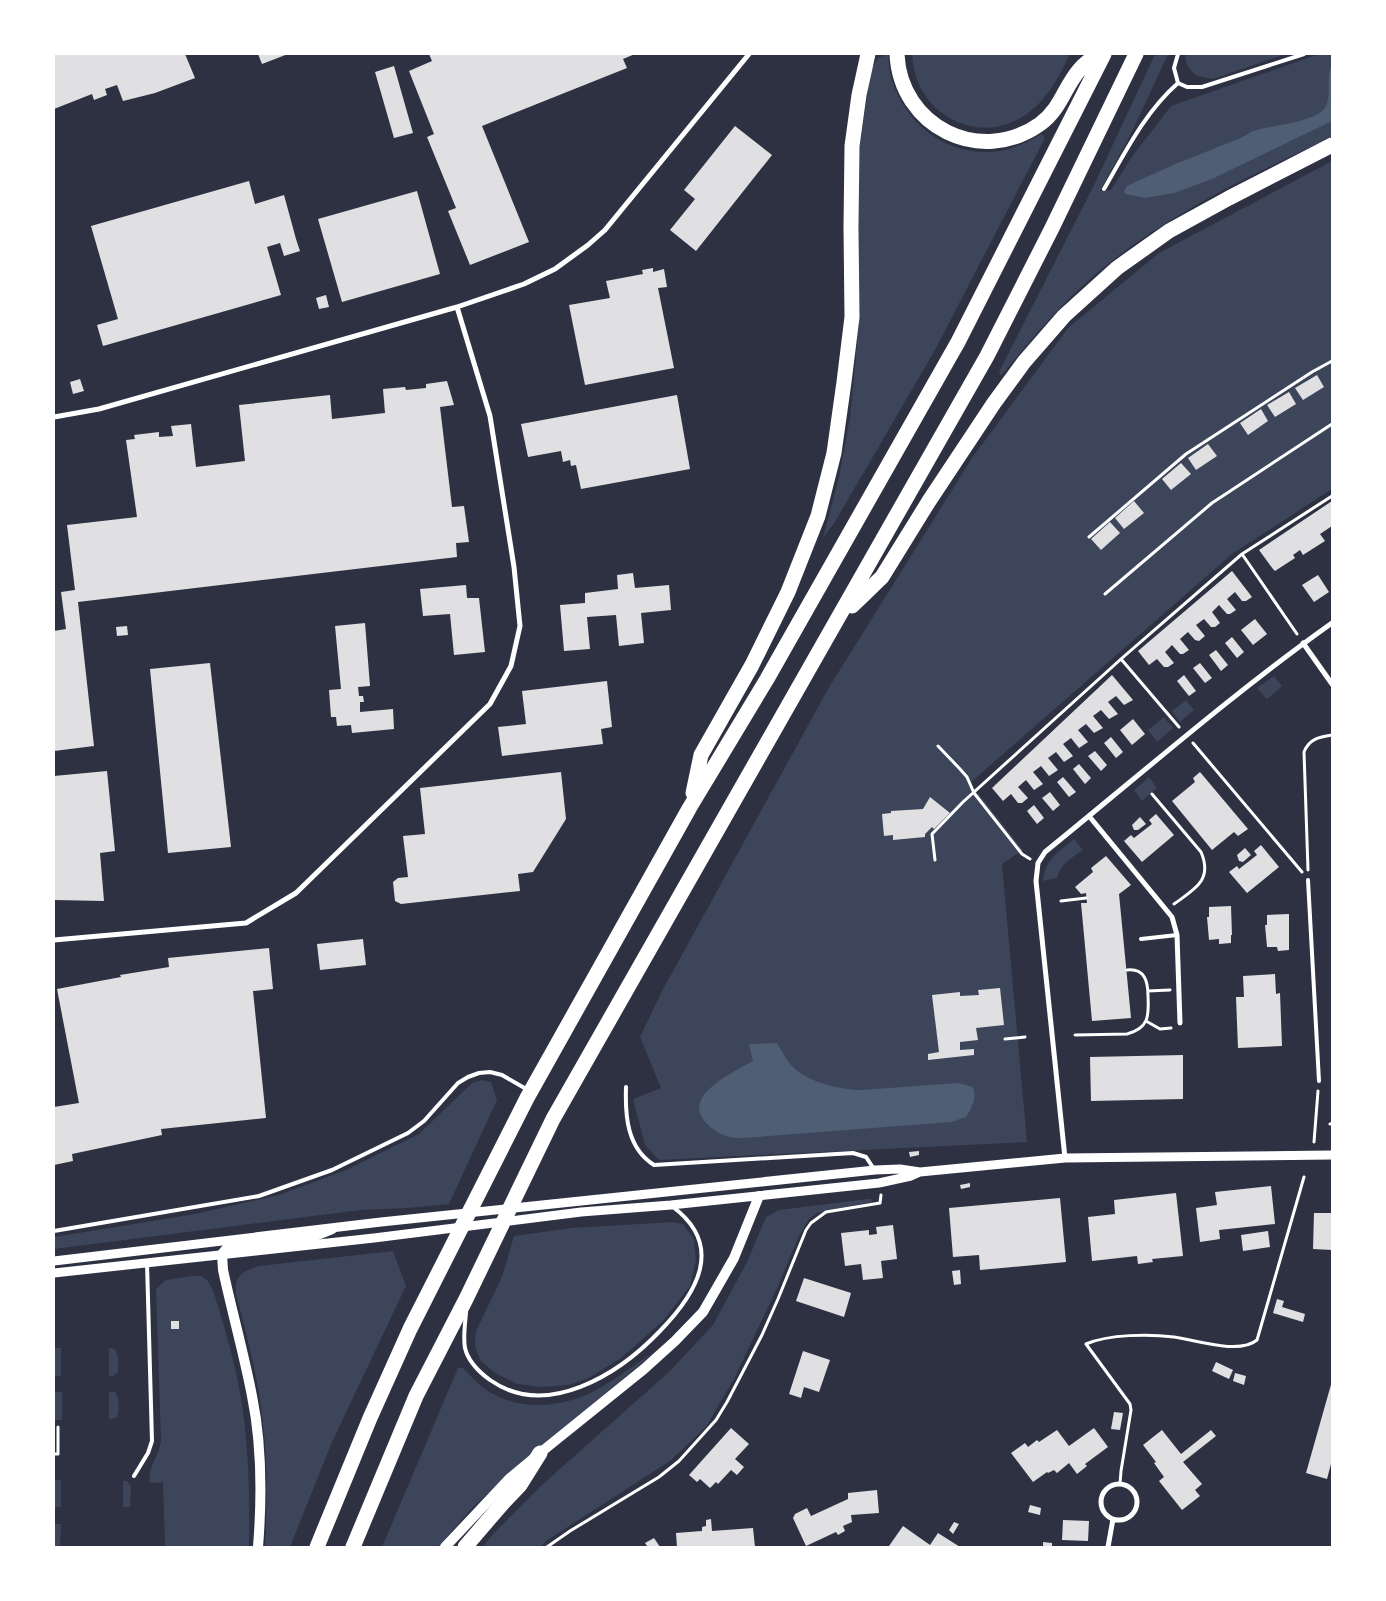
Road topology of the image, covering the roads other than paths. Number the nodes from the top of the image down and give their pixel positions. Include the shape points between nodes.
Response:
1 (749, 54) edge
2 (868, 54) edge
3 (897, 54) edge
4 (1097, 54) edge
5 (1104, 54) edge
6 (1136, 54) edge
7 (1178, 54) edge
8 (1304, 54) edge
9 (1178, 83) junction
10 (1332, 145) edge
11 (1104, 189) dead end
12 (457, 307) junction
13 (54, 417) edge
14 (838, 620) junction
15 (1332, 623) edge
16 (1303, 644) junction
17 (1332, 684) edge
18 (690, 807) junction
19 (1089, 816) junction
20 (1308, 880) road end
21 (54, 935) edge
22 (1177, 935) junction
23 (70, 939) junction
24 (1141, 939) dead end
25 (54, 940) edge
26 (1180, 1023) road end
27 (1319, 1081) road end
28 (626, 1087) dead end
29 (531, 1091) junction
30 (1332, 1155) edge
31 (1065, 1158) junction
32 (875, 1170) junction
33 (920, 1172) junction
34 (759, 1196) junction
35 (671, 1205) junction
36 (332, 1229) junction
37 (54, 1231) edge
38 (222, 1254) junction
39 (107, 1255) junction
40 (73, 1259) junction
41 (54, 1261) edge
42 (147, 1263) junction
43 (109, 1267) junction
44 (74, 1271) junction
45 (54, 1273) edge
46 (466, 1299) junction
47 (540, 1453) junction
48 (134, 1476) dead end
49 (1113, 1519) junction
50 (258, 1547) edge
51 (317, 1547) edge
52 (353, 1547) edge
53 (445, 1547) edge
54 (465, 1547) edge
55 (1108, 1547) edge

1 - 12 street via 605,230 588,245 540,277
2 - 18 highway via 858,95 852,146 852,318 834,453 818,516 788,592 701,756
3 - 4 highway via 906,91 924,115 948,133 978,142 992,142 1019,136 1041,123 1057,107 1080,69
5 - 18 highway via 958,342 772,670
6 - 14 highway via 987,356
7 - 9 lane via 1174,68
8 - 9 lane via 1202,87
9 - 11 lane via 1144,120
10 - 14 highway via 1169,231 1117,268 1064,316 994,403 882,577
12 - 13 street via 100,409
12 - 23 street via 490,416 520,626 511,666 490,704 296,893 246,923
14 - 46 highway via 553,1118
15 - 16 street
16 - 17 street
16 - 19 street
18 - 29 highway
19 - 22 street via 1172,917
19 - 31 street via 1045,852 1038,863 1036,881
20 - 27 lane
21 - 23 street
22 - 24 lane
22 - 26 street
23 - 25 street
28 - 32 lane via 629,1131 639,1151 654,1164 853,1153 866,1157
29 - 37 lane via 502,1075 479,1073 458,1083 424,1122 408,1133 357,1159 279,1190 250,1198
29 - 51 highway via 410,1329
30 - 31 street
31 - 33 street
32 - 33 street
32 - 36 street
33 - 34 street via 885,1182
34 - 35 street
34 - 47 main road via 734,1258 703,1312 644,1369
35 - 38 street via 581,1212
35 - 46 lane via 694,1226 700,1240 699,1276 692,1292 679,1312 645,1347 614,1370 579,1388 530,1396 513,1393 484,1376 471,1363 465,1347
36 - 38 main road via 310,1238 226,1249
36 - 39 street
38 - 42 street
38 - 50 main road via 258,1440 261,1477
39 - 40 street
39 - 43 street
40 - 41 street
40 - 44 street
42 - 43 street
42 - 48 lane via 152,1441
43 - 44 street
44 - 45 street
46 - 52 highway via 416,1396
47 - 53 main road via 510,1478
47 - 54 highway via 520,1485
49 - 49 street via 1103,1511 1101,1498 1107,1488 1120,1484 1132,1489 1136,1505 1126,1518
49 - 55 street

